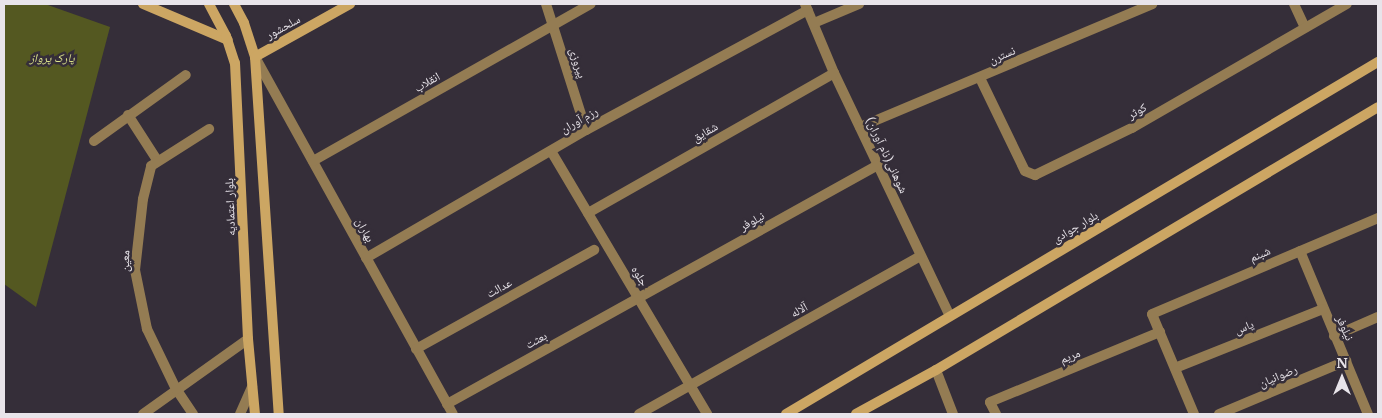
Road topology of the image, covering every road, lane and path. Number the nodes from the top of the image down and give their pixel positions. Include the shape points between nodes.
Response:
1 (143, 4) edge
2 (209, 4) edge
3 (234, 4) edge
4 (350, 4) edge
5 (546, 4) edge
6 (591, 4) edge
7 (859, 4) edge
8 (1124, 4) edge
9 (1152, 4) edge
10 (1294, 4) edge
11 (1347, 4) edge
12 (807, 7) edge
13 (1128, 14) junction
14 (814, 22) junction
15 (554, 25) junction
16 (1305, 28) junction
17 (228, 40) junction
18 (255, 57) junction
19 (1378, 62) edge
20 (834, 73) junction
21 (186, 75) dead end
22 (980, 78) junction
23 (1378, 107) edge
24 (128, 115) junction
25 (860, 127) junction
26 (209, 130) dead end
27 (586, 130) junction
28 (94, 141) dead end
29 (551, 151) junction
30 (157, 160) junction
31 (313, 161) junction
32 (878, 165) junction
33 (588, 213) junction
34 (1378, 218) edge
35 (594, 250) dead end
36 (1300, 251) junction
37 (920, 256) junction
38 (366, 258) junction
39 (638, 298) junction
40 (1323, 309) junction
41 (950, 316) junction
42 (1378, 318) edge
43 (1160, 332) junction
44 (1334, 336) junction
45 (248, 339) junction
46 (416, 349) junction
47 (1346, 362) junction
48 (1175, 368) junction
49 (936, 370) junction
50 (690, 385) junction
51 (252, 387) junction
52 (176, 389) junction
53 (447, 404) junction
54 (143, 414) edge
55 (193, 414) edge
56 (240, 414) edge
57 (255, 414) edge
58 (279, 414) edge
59 (452, 414) edge
60 (639, 414) edge
61 (707, 414) edge
62 (786, 414) edge
63 (856, 414) edge
64 (953, 414) edge
65 (996, 414) edge
66 (1194, 414) edge
67 (1219, 414) edge
68 (1368, 414) edge

1 - 17 street
2 - 17 street, بلوار اعتمادیه
3 - 18 street
4 - 18 street, سلحشور
5 - 15 street, پیروزی
6 - 15 street, انقلاب
7 - 14 street
8 - 13 street
9 - 13 street, نسترن
10 - 16 street
11 - 16 street, کوثر
12 - 14 street, شوهانی(نام آوران)
12 - 27 street, رزم آوران
13 - 22 street, نسترن
14 - 20 street, شوهانی(نام آوران)
15 - 27 street, پیروزی
15 - 31 street, انقلاب
16 - 22 street, کوثر via 1132,128 1035,175 1025,171
17 - 45 street, بلوار اعتمادیه via 235,63
18 - 31 street, بهاران
18 - 58 street
19 - 41 street, بلوار جوادی
20 - 25 street, شوهانی(نام آوران)
20 - 33 street, شقایق
21 - 24 street
22 - 25 street, نسترن
23 - 49 street
24 - 28 street
24 - 30 street
25 - 32 street, شوهانی(نام آوران)
26 - 30 street
27 - 29 street, رزم آوران
29 - 33 street, جلوه
29 - 38 street, رزم آوران
30 - 52 street, معین via 151,166 143,199 135,270 147,329
31 - 38 street, بهاران
32 - 37 street, شوهانی(نام آوران)
32 - 39 street, نیلوفر
33 - 39 street, جلوه
34 - 36 street, شبنم
35 - 46 street, عدالت
36 - 40 street, نیلوفر
36 - 43 street, شبنم via 1152,314
37 - 41 street, شوهانی(نام آوران)
37 - 50 street, آلاله
38 - 46 street, بهاران
39 - 50 street, جلوه
39 - 53 street, بعثت
40 - 44 street, نیلوفر
40 - 48 street, یاس
41 - 62 street, بلوار جوادی
42 - 44 street
43 - 48 street
43 - 65 street, مریم via 990,402
44 - 47 street, نیلوفر
45 - 51 street, بلوار اعتمادیه
45 - 52 street
46 - 53 street, بهاران
47 - 67 street, رضوانیان
47 - 68 street, نیلوفر
48 - 66 street
49 - 63 street
49 - 64 street
50 - 60 street, آلاله
50 - 61 street, جلوه
51 - 56 street
51 - 57 street, بلوار اعتمادیه
52 - 54 street
52 - 55 street, معین
53 - 59 street, بهاران

